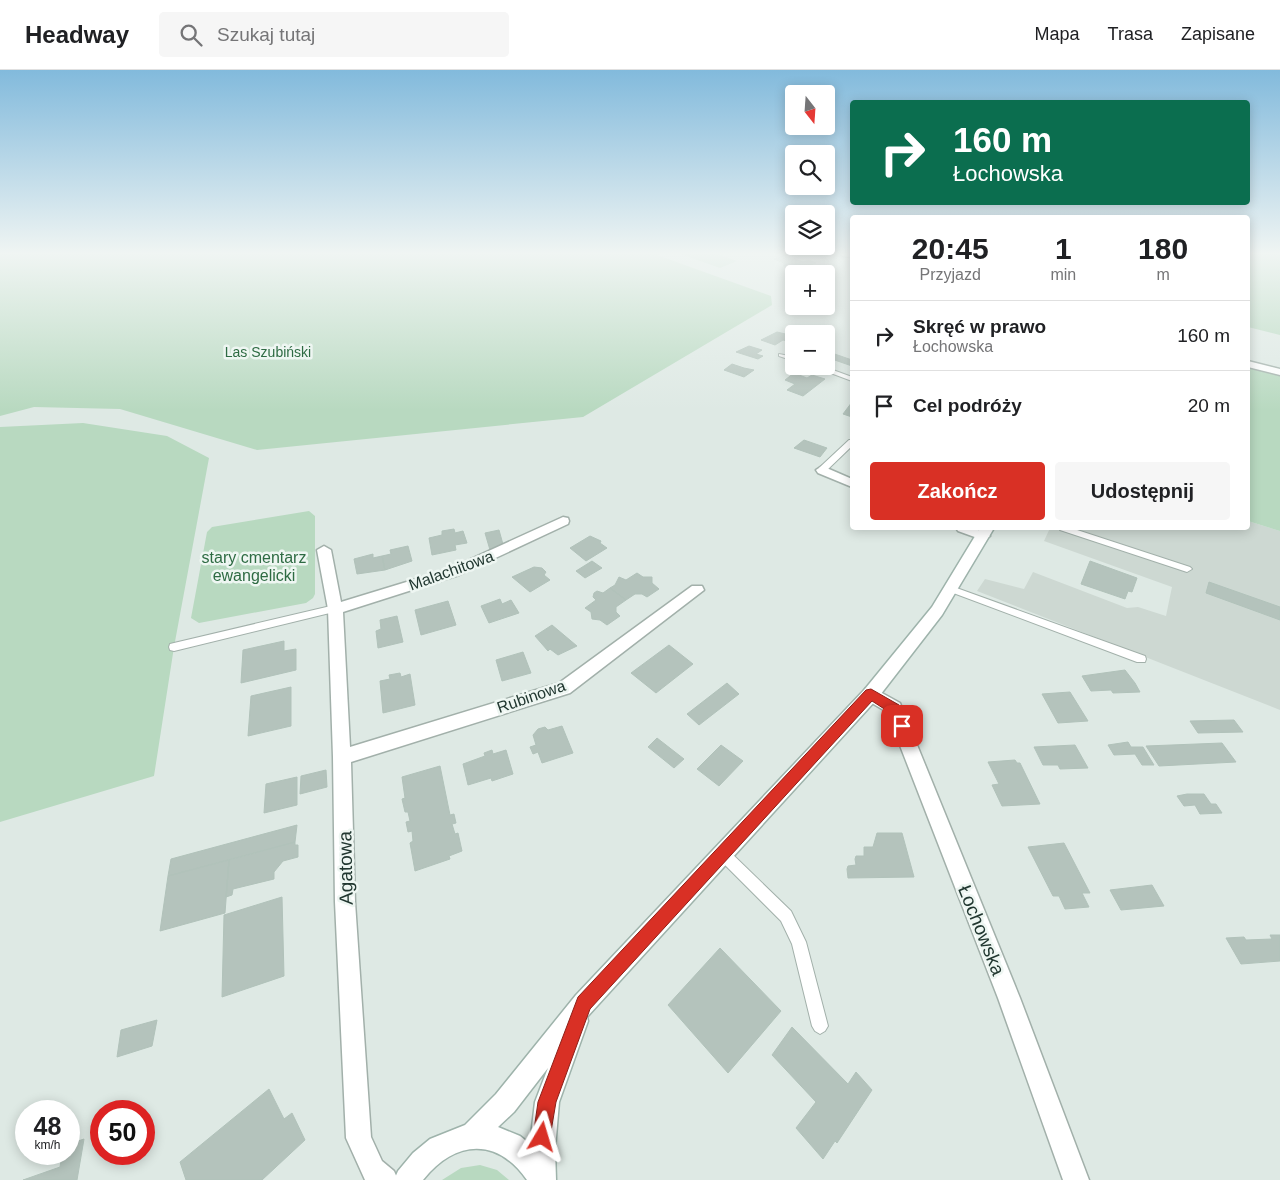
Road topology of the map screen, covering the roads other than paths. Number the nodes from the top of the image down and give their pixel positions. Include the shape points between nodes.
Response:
1 (781, 355) dead end
2 (785, 355) edge
3 (1250, 364) edge
4 (835, 367) edge
5 (1280, 372) edge
6 (835, 373) edge
7 (850, 373) edge
8 (850, 378) edge
9 (850, 444) edge
10 (822, 470) joint
11 (850, 482) edge
12 (562, 521) dead end
13 (1069, 530) edge
14 (985, 532) edge
15 (324, 550) dead end
16 (1186, 569) dead end
17 (951, 589) junction
18 (696, 590) dead end
19 (335, 609) junction
20 (174, 647) dead end
21 (1141, 659) dead end
22 (871, 694) junction
23 (342, 757) junction
24 (722, 854) junction
25 (584, 1004) junction
26 (820, 1026) dead end
27 (473, 1135) junction
28 (385, 1180) edge
29 (407, 1180) edge
30 (543, 1180) edge
31 (1076, 1180) edge

1 - 2 lane
3 - 5 street
4 - 7 lane
6 - 8 lane
9 - 10 lane
10 - 11 street
12 - 19 street, Malachitowa via 454,572
13 - 16 lane
14 - 17 street
15 - 19 street, Agatowa
17 - 21 lane
17 - 22 street
18 - 23 street, Rubinowa via 564,688
19 - 20 lane
19 - 23 street, Agatowa
22 - 24 street
22 - 31 street, Łochowska via 894,708 1009,998
23 - 28 street, Agatowa via 345,902 358,1138 373,1170
24 - 25 street
24 - 26 lane via 786,916 799,942
25 - 27 street via 505,1104
25 - 30 street via 547,1102 542,1141
27 - 29 street via 452,1141 431,1153
27 - 30 street via 495,1136 515,1146 531,1161

